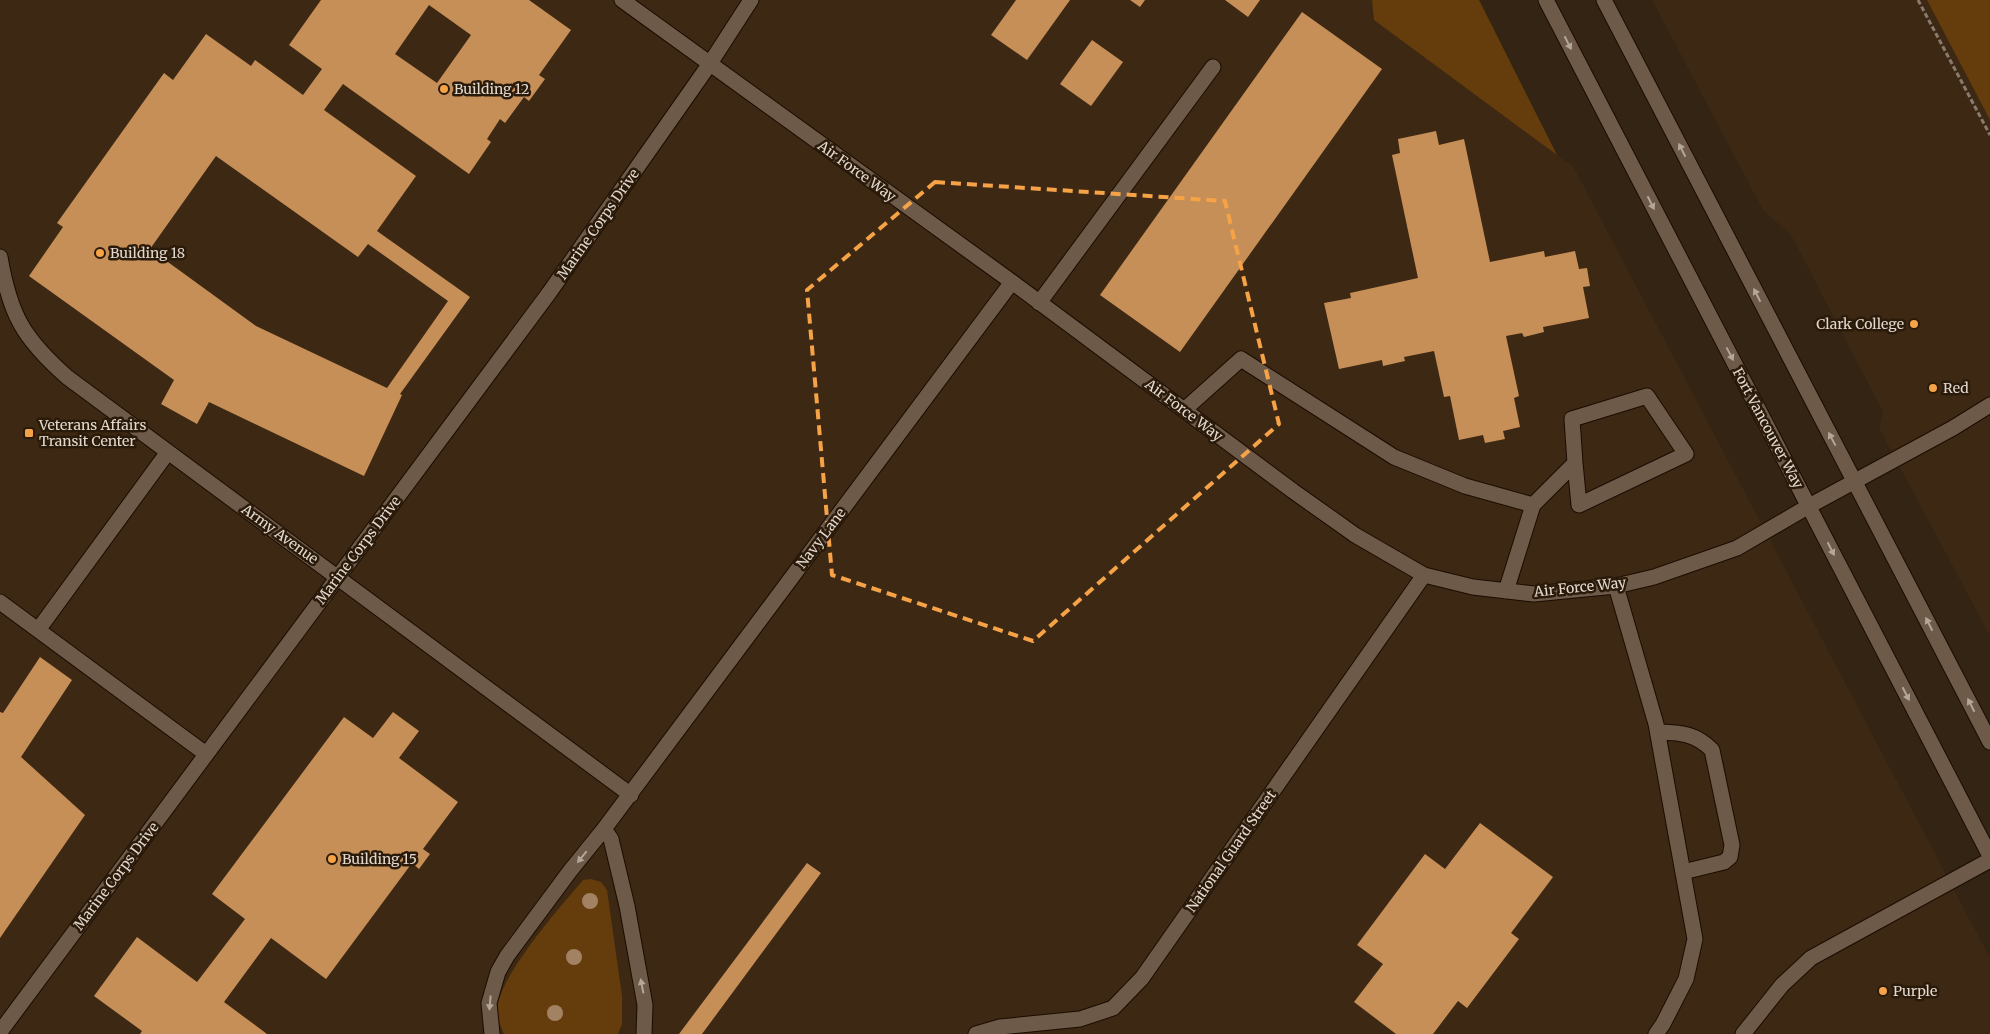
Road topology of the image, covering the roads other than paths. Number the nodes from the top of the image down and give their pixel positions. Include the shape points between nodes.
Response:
1 (622, 0) edge
2 (751, 0) edge
3 (1546, 0) edge
4 (1604, 0) edge
5 (709, 65) junction
6 (1213, 67) dead end
7 (0, 257) edge
8 (1012, 282) junction
9 (1039, 303) junction
10 (1990, 405) edge
11 (1184, 410) junction
12 (168, 452) junction
13 (1575, 463) junction
14 (1855, 482) junction
15 (1533, 505) junction
16 (1809, 506) junction
17 (1424, 576) junction
18 (338, 577) junction
19 (1616, 586) junction
20 (1506, 591) junction
21 (0, 602) edge
22 (38, 630) junction
23 (1658, 732) junction
24 (1990, 742) edge
25 (206, 754) junction
26 (631, 795) junction
27 (604, 829) junction
28 (1990, 856) edge
29 (1990, 860) edge
30 (1683, 872) junction
31 (0, 1032) edge
32 (492, 1034) edge
33 (644, 1034) edge
34 (976, 1034) edge
35 (1656, 1034) edge
36 (1743, 1034) edge

1 - 5 street, Air Force Way
2 - 5 street, Marine Corps Drive
3 -> 16 street, Fort Vancouver Way
14 -> 4 street
5 - 8 street, Air Force Way
5 - 18 street, Marine Corps Drive via 549,293
6 - 9 street
7 - 12 street, Army Avenue via 5,287 16,315 26,336 43,356
8 - 9 street, Air Force Way
8 - 26 street, Navy Lane
9 - 11 street, Air Force Way
10 - 14 street, Air Force Way
11 - 15 street via 1241,359 1394,457 1465,486
11 - 17 street, Air Force Way via 1355,536
12 - 18 street, Army Avenue
12 - 22 street
13 - 13 street via 1579,505 1686,454 1647,396 1572,419
13 - 15 street
14 - 16 street, Air Force Way
24 -> 14 street
15 - 20 street
16 - 19 street, Air Force Way via 1737,548 1654,577
16 -> 28 street, Fort Vancouver Way
17 - 20 street, Air Force Way
17 - 34 street, National Guard Street via 1142,978 1113,1008 1080,1020 1000,1027
18 - 25 street, Marine Corps Drive
18 - 26 street, Army Avenue
19 - 20 street, Air Force Way via 1534,594
19 - 23 street
21 - 22 street
22 - 25 street
23 - 30 street
23 - 30 street via 1681,733 1701,739 1712,750 1732,845 1730,857 1724,862
25 - 31 street, Marine Corps Drive
26 - 27 street, Navy Lane
27 -> 32 street, Navy Lane via 498,972 489,1003
33 -> 27 street via 645,1005 629,915 612,839
29 - 36 street via 1811,958 1782,985
30 - 35 street via 1694,939 1686,979

